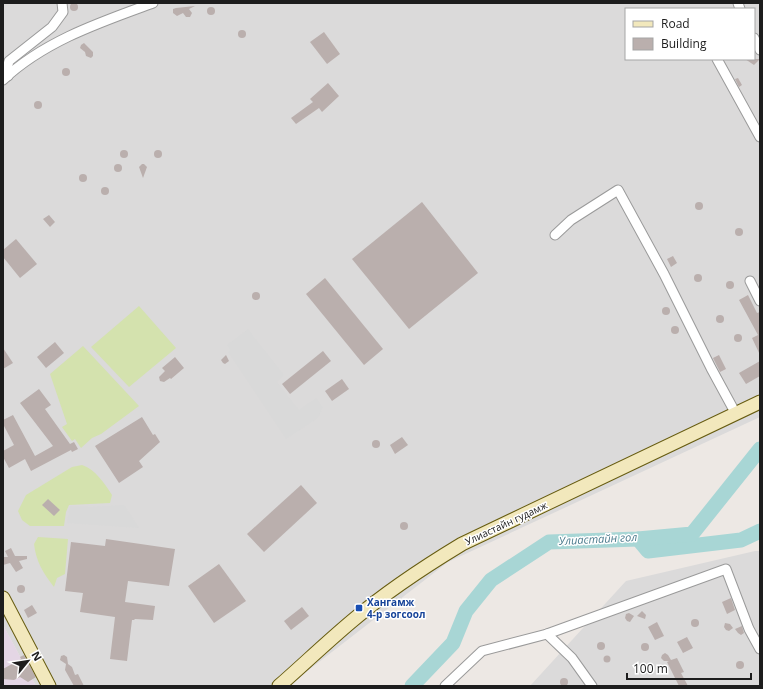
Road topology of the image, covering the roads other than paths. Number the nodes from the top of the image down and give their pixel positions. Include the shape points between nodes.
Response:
1 (62, 3) edge
2 (153, 3) edge
3 (755, 40) edge
4 (760, 50) edge
5 (718, 60) edge
6 (5, 78) edge
7 (760, 137) edge
8 (555, 235) dead end
9 (750, 281) dead end
10 (760, 301) edge
11 (760, 402) edge
12 (736, 414) junction
13 (3, 598) edge
14 (547, 634) junction
15 (760, 649) edge
16 (49, 686) edge
17 (280, 686) edge
18 (445, 686) edge
19 (592, 686) edge

1 - 6 street via 63,12 52,27 9,61
2 - 6 street via 61,40
3 - 4 street
5 - 7 street
8 - 12 street via 571,220 618,190
9 - 10 street
11 - 12 main road, Улиастайн гудамж
12 - 17 main road, Улиастайн гудамж via 455,548 407,579 353,620
13 - 16 main road
14 - 15 street via 726,569 749,630
14 - 18 street via 482,651
14 - 19 street via 572,658

